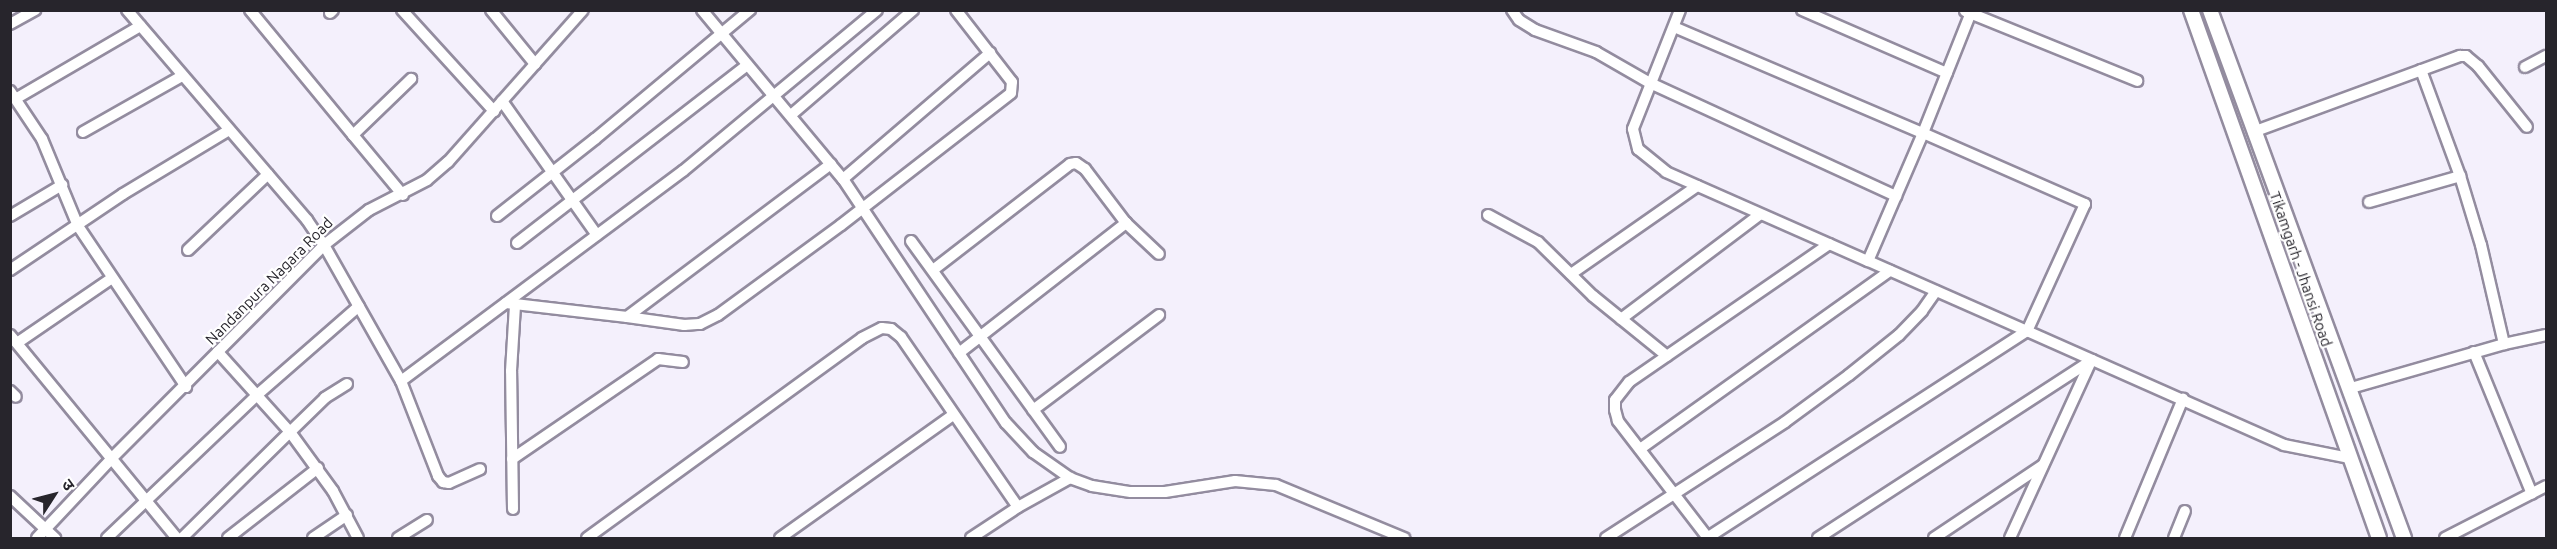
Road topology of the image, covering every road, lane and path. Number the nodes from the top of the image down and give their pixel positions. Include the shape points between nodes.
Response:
1 (35, 10) edge
2 (127, 10) edge
3 (250, 10) edge
4 (402, 10) edge
5 (491, 10) edge
6 (702, 10) edge
7 (750, 10) edge
8 (877, 10) edge
9 (913, 10) edge
10 (956, 10) edge
11 (1512, 10) edge
12 (1680, 10) edge
13 (1802, 10) edge
14 (2191, 10) edge
15 (2210, 10) edge
16 (582, 11) edge
17 (1969, 11) edge
18 (10, 24) edge
19 (140, 26) junction
20 (1674, 27) junction
21 (721, 35) junction
22 (990, 53) junction
23 (2547, 56) edge
24 (535, 64) junction
25 (747, 65) junction
26 (2525, 68) dead end
27 (2421, 70) junction
28 (1947, 73) junction
29 (182, 75) junction
30 (411, 79) dead end
31 (2137, 81) dead end
32 (1650, 83) junction
33 (14, 95) edge
34 (774, 97) junction
35 (502, 101) junction
36 (494, 111) junction
37 (790, 115) junction
38 (2527, 128) dead end
39 (230, 130) junction
40 (83, 132) dead end
41 (2253, 132) junction
42 (1923, 133) junction
43 (353, 135) junction
44 (831, 164) junction
45 (555, 171) junction
46 (267, 174) junction
47 (2460, 176) junction
48 (843, 179) junction
49 (62, 185) junction
50 (1697, 186) junction
51 (404, 195) junction
52 (1896, 196) junction
53 (574, 200) junction
54 (2369, 202) dead end
55 (863, 207) junction
56 (1488, 215) dead end
57 (1759, 215) junction
58 (10, 216) edge
59 (497, 216) dead end
60 (1126, 223) junction
61 (78, 226) junction
62 (597, 235) junction
63 (911, 241) dead end
64 (517, 243) dead end
65 (1829, 244) junction
66 (324, 245) junction
67 (188, 250) dead end
68 (1159, 254) dead end
69 (1868, 261) junction
70 (10, 270) edge
71 (933, 270) junction
72 (1890, 271) junction
73 (1571, 274) junction
74 (112, 278) junction
75 (1936, 291) junction
76 (510, 304) junction
77 (359, 306) junction
78 (1159, 315) dead end
79 (627, 317) junction
80 (1621, 319) junction
81 (2327, 327) junction
82 (2027, 331) junction
83 (2306, 333) junction
84 (2547, 335) edge
85 (980, 337) junction
86 (14, 339) edge
87 (2504, 344) junction
88 (218, 352) junction
89 (2474, 352) junction
90 (959, 353) junction
91 (1667, 356) junction
92 (2092, 360) junction
93 (683, 362) dead end
94 (402, 381) junction
95 (347, 384) dead end
96 (186, 387) junction
97 (2350, 388) junction
98 (257, 395) junction
99 (2183, 399) junction
100 (1033, 410) junction
101 (953, 415) junction
102 (290, 432) junction
103 (1060, 447) dead end
104 (1640, 449) junction
105 (112, 458) junction
106 (2349, 458) junction
107 (512, 459) junction
108 (2044, 464) junction
109 (318, 468) junction
110 (480, 469) dead end
111 (1070, 478) junction
112 (2547, 486) edge
113 (1674, 494) junction
114 (2532, 494) junction
115 (10, 496) edge
116 (144, 501) junction
117 (1017, 507) junction
118 (513, 508) dead end
119 (2185, 511) dead end
120 (346, 515) junction
121 (428, 520) dead end
122 (46, 529) junction
123 (37, 538) edge
124 (55, 538) edge
125 (107, 538) edge
126 (177, 538) edge
127 (182, 538) edge
128 (228, 538) edge
129 (313, 538) edge
130 (358, 538) edge
131 (398, 538) edge
132 (586, 538) edge
133 (780, 538) edge
134 (971, 538) edge
135 (1404, 538) edge
136 (1606, 538) edge
137 (1707, 538) edge
138 (1818, 538) edge
139 (1934, 538) edge
140 (2010, 538) edge
141 (2125, 538) edge
142 (2174, 538) edge
143 (2379, 538) edge
144 (2404, 538) edge
145 (2445, 538) edge

1 - 18 street
2 - 19 street
3 - 43 street
4 - 36 street
5 - 24 street
6 - 21 street
7 - 21 street
8 - 34 street
9 - 37 street
10 - 22 street
11 - 32 street via 1535,30 1596,52
12 - 20 street
13 - 28 street
14 - 83 street, Tikamgarh - Jhansi Road
15 - 41 street
16 - 24 street, Nandanpura Nagara Road
17 - 28 street
17 - 31 street
19 - 29 street
19 - 33 street
20 - 32 street
20 - 42 street
21 - 25 street
21 - 45 street
22 - 48 street
22 - 55 street via 1012,82 1011,93
23 - 26 street
24 - 35 street, Nandanpura Nagara Road
25 - 34 street
25 - 53 street
27 - 38 street via 2466,56
27 - 41 street
27 - 47 street
28 - 42 street
29 - 39 street
29 - 40 street
30 - 43 street
32 - 50 street via 1633,129 1638,149 1666,172
32 - 52 street
33 - 49 street via 42,139
34 - 37 street
34 - 62 street
35 - 36 street, Nandanpura Nagara Road
35 - 45 street
36 - 51 street, Nandanpura Nagara Road via 448,162
37 - 44 street
39 - 46 street
39 - 61 street via 123,194
41 - 81 street
42 - 52 street
42 - 82 street via 2085,204
43 - 51 street
44 - 48 street
44 - 79 street
45 - 53 street
45 - 59 street
46 - 66 street
46 - 67 street
47 - 54 street
47 - 87 street
48 - 55 street
49 - 58 street
49 - 61 street
50 - 57 street
50 - 73 street
51 - 66 street, Nandanpura Nagara Road via 369,210
52 - 69 street
53 - 62 street
53 - 64 street
55 - 79 street via 718,315 700,324
55 - 90 street
56 - 73 street via 1538,242
57 - 65 street
57 - 80 street
60 - 68 street
60 - 71 street via 1086,170 1076,163 1070,164
60 - 85 street
61 - 70 street
61 - 74 street
62 - 76 street
63 - 71 street
65 - 69 street
65 - 91 street
66 - 77 street
66 - 88 street, Nandanpura Nagara Road
69 - 72 street
71 - 85 street
72 - 75 street
72 - 104 street
73 - 80 street
74 - 86 street
74 - 96 street
75 - 82 street
75 - 113 street via 1899,335 1850,375
76 - 79 street
76 - 94 street
76 - 107 street
77 - 94 street
77 - 98 street
78 - 100 street
80 - 91 street
81 - 83 street
81 - 97 street
82 - 92 street
82 - 137 street
83 - 106 street, Tikamgarh - Jhansi Road
84 - 87 street
85 - 90 street
85 - 100 street
86 - 105 street
87 - 89 street
88 - 96 street, Nandanpura Nagara Road
88 - 98 street
89 - 97 street
89 - 114 street
90 - 111 street via 1006,423 1033,452
91 - 104 street via 1629,382 1616,400 1618,421
92 - 99 street
92 - 108 street
92 - 138 street
93 - 107 street via 658,359
94 - 110 street via 443,482
95 - 102 street via 325,398
96 - 105 street, Nandanpura Nagara Road
97 - 144 street
98 - 102 street
98 - 116 street
99 - 106 street via 2284,445
99 - 141 street
100 - 103 street
101 - 117 street
101 - 132 street via 901,337 891,329 873,331
101 - 133 street
102 - 109 street
102 - 127 street
104 - 113 street
105 - 116 street
105 - 122 street, Nandanpura Nagara Road
106 - 143 street, Tikamgarh - Jhansi Road
107 - 118 street
108 - 139 street
108 - 140 street
109 - 120 street
109 - 128 street
111 - 117 street
111 - 135 street via 1131,492 1164,492 1235,481 1276,485
112 - 114 street
113 - 136 street
113 - 137 street
114 - 145 street
115 - 122 street
116 - 125 street
116 - 126 street
117 - 134 street
119 - 142 street
120 - 129 street
120 - 130 street
121 - 131 street
122 - 123 street, Nandanpura Nagara Road
122 - 124 street

